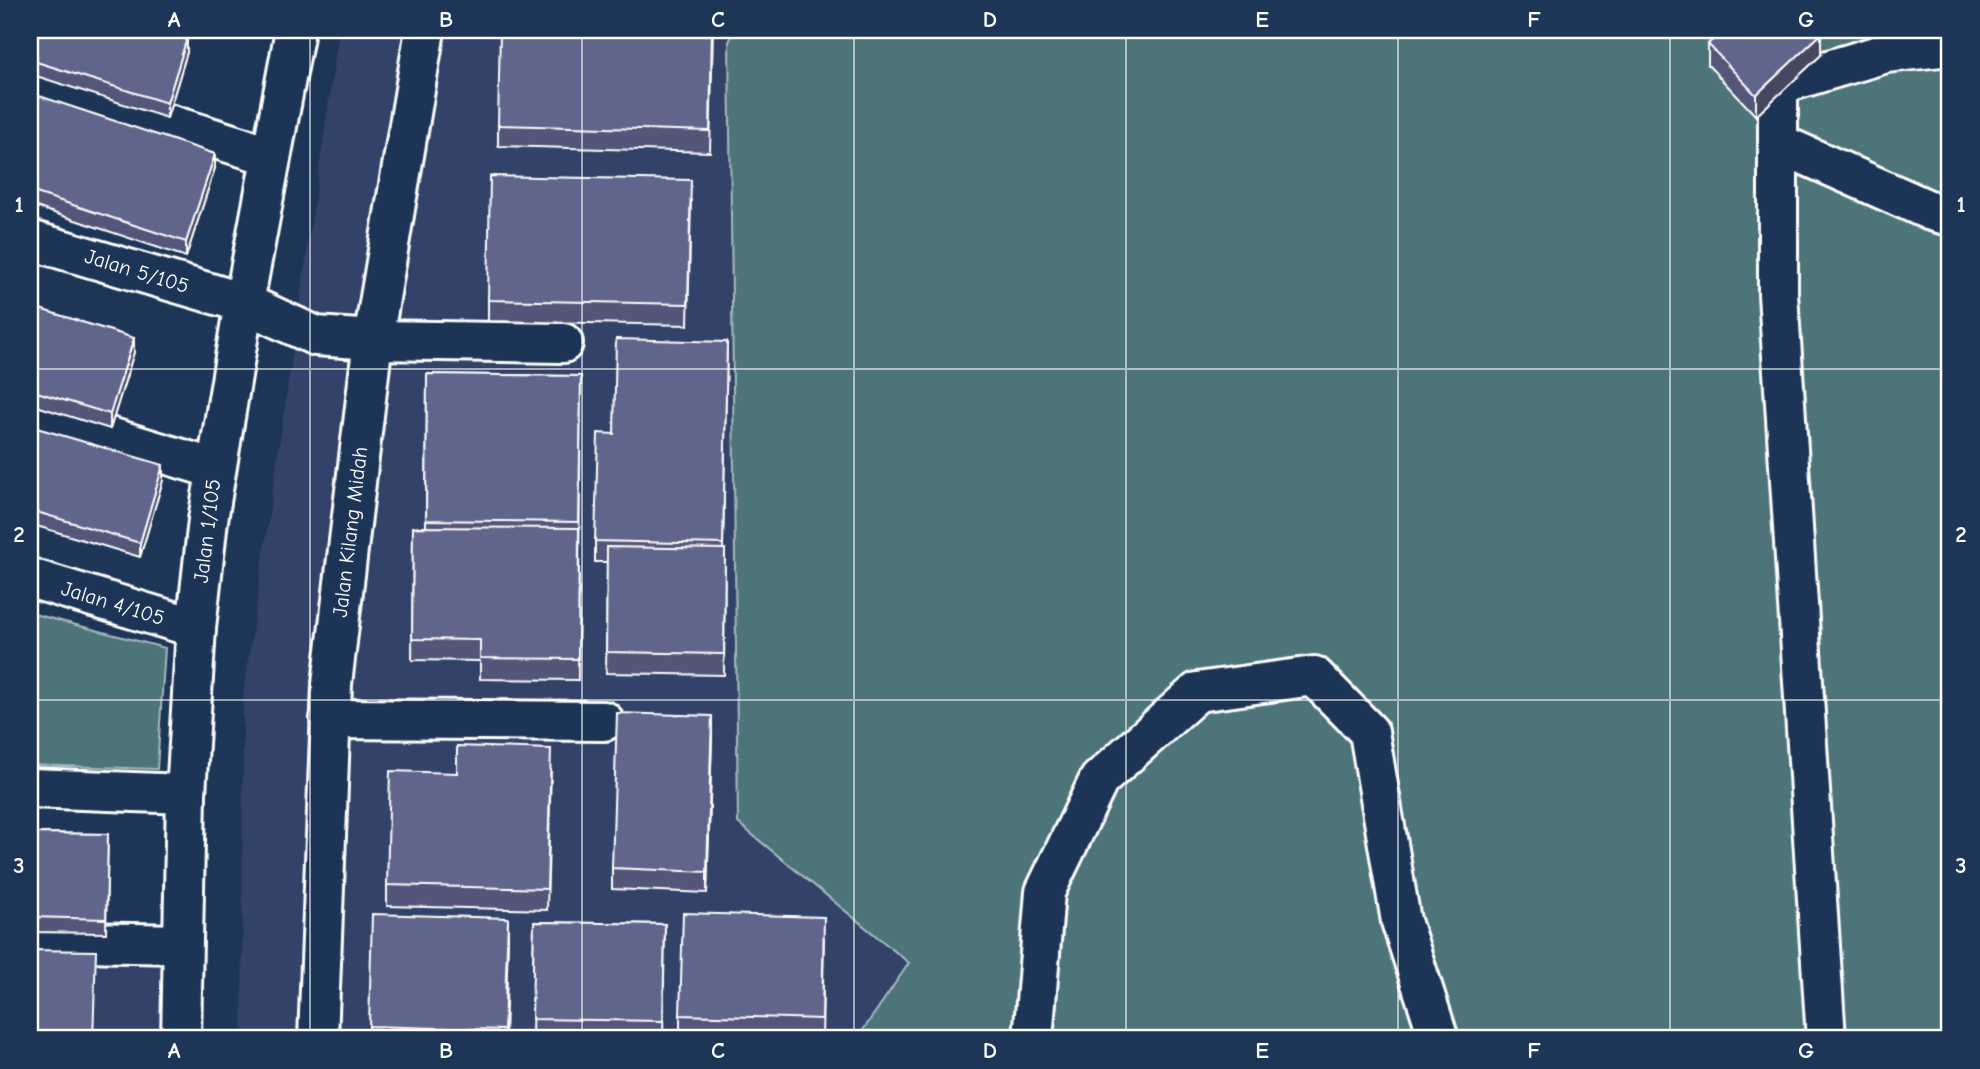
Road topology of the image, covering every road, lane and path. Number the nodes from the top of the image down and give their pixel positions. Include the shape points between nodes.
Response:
1 (295, 30) edge
2 (425, 30) edge
3 (1743, 30) edge
4 (1950, 46) edge
5 (30, 81) edge
6 (1779, 85) junction
7 (1778, 143) junction
8 (271, 156) junction
9 (1950, 216) edge
10 (30, 240) edge
11 (244, 303) junction
12 (373, 340) junction
13 (563, 343) dead end
14 (30, 413) edge
15 (215, 470) junction
16 (30, 578) edge
17 (196, 628) junction
18 (330, 719) junction
19 (604, 721) dead end
20 (30, 788) edge
21 (186, 794) junction
22 (30, 941) edge
23 (182, 944) junction
24 (181, 1039) edge
25 (318, 1039) edge
26 (1033, 1039) edge
27 (1439, 1039) edge
28 (1826, 1039) edge

1 - 8 street, Jalan 1/105
2 - 12 street, Jalan Kilang Midah
3 - 6 street
4 - 6 street via 1886,53
5 - 8 street
6 - 7 street
7 - 9 street
7 - 28 street via 1778,294
8 - 11 street, Jalan 1/105
10 - 11 street, Jalan 5/105
11 - 12 street, Jalan 5/105 via 316,336
11 - 15 street, Jalan 1/105
12 - 13 street, Jalan 5/105
12 - 18 street, Jalan Kilang Midah
14 - 15 street
15 - 17 street, Jalan 1/105
16 - 17 street, Jalan 4/105
17 - 21 street, Jalan 1/105
18 - 19 street
18 - 25 street, Jalan Kilang Midah
20 - 21 street
21 - 23 street, Jalan 1/105
22 - 23 street
23 - 24 street, Jalan 1/105
26 - 27 street via 1045,892 1099,780 1197,692 1314,676 1369,732 1401,921

